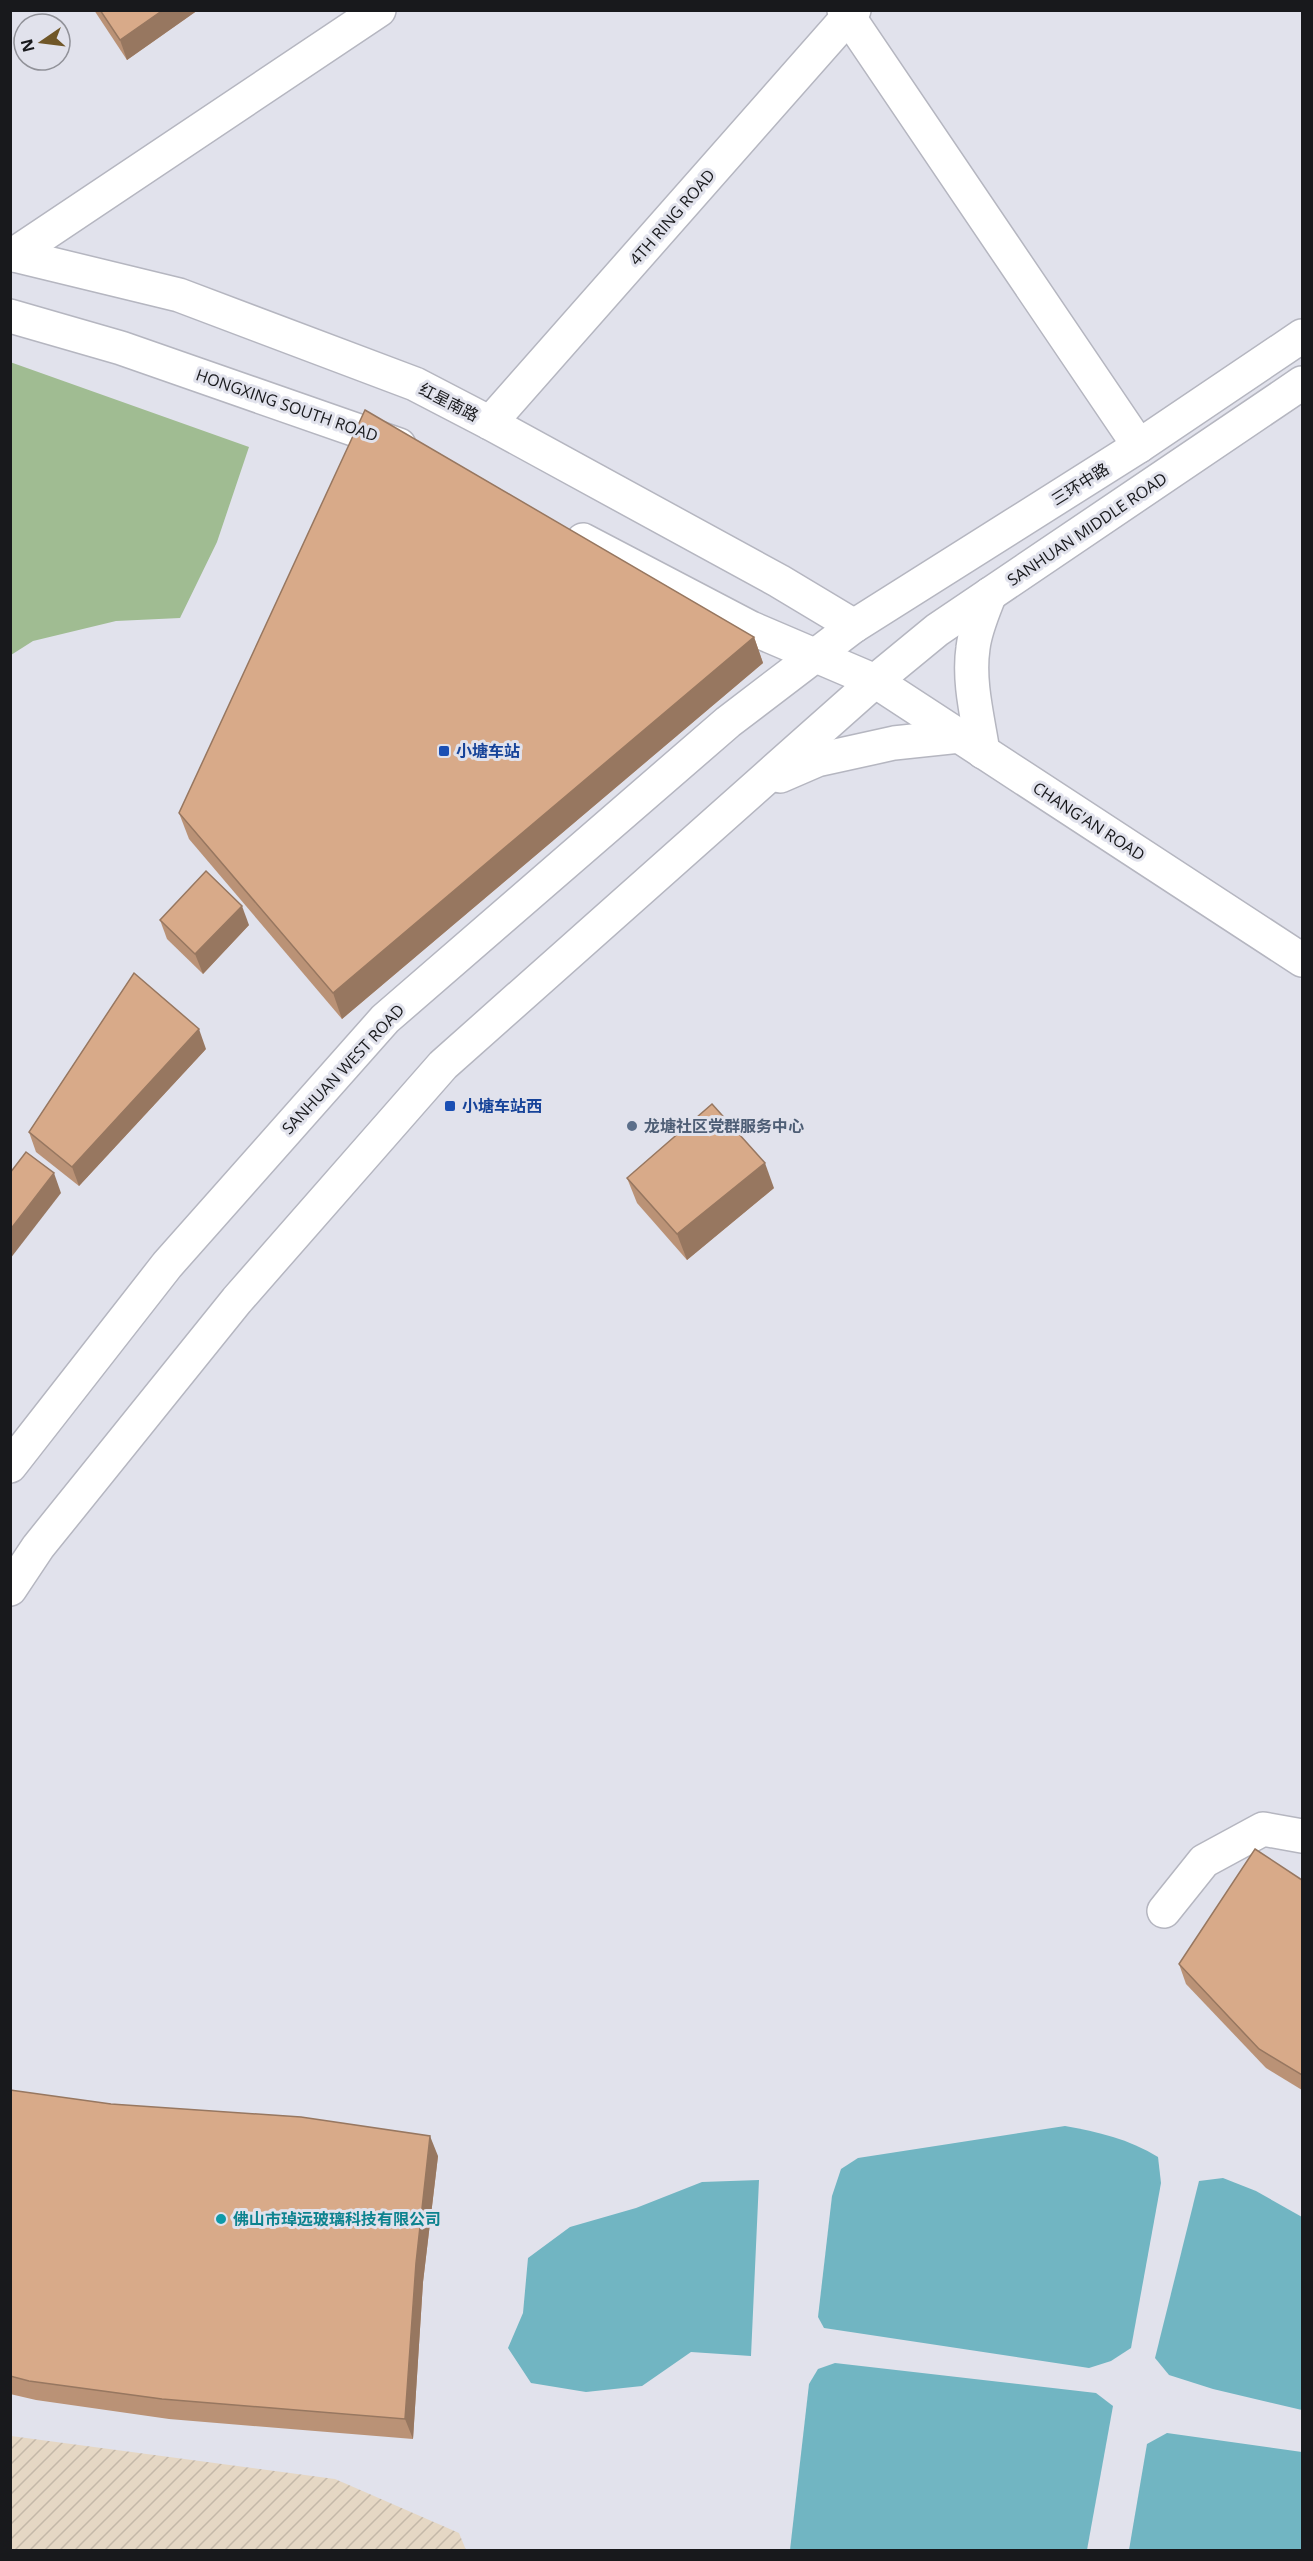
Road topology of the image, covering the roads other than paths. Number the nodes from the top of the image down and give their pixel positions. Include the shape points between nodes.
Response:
1 (379, 10) edge
2 (849, 13) edge
3 (12, 255) edge
4 (10, 316) edge
5 (1302, 336) edge
6 (1302, 383) edge
7 (490, 423) junction
8 (1138, 446) junction
9 (424, 457) edge
10 (558, 527) edge
11 (927, 581) junction
12 (681, 591) junction
13 (990, 594) junction
14 (806, 598) junction
15 (854, 626) junction
16 (697, 630) edge
17 (816, 656) junction
18 (875, 681) junction
19 (702, 701) edge
20 (971, 744) junction
21 (687, 758) junction
22 (757, 786) junction
23 (1302, 960) edge
24 (10, 1466) edge
25 (10, 1589) edge
26 (1302, 1836) edge
27 (1164, 1911) dead end

1 - 3 main road
2 - 7 main road, 4TH RING ROAD
2 - 8 main road
3 - 7 main road, 红星南路 via 179,295 415,384
4 - 9 main road, HONGXING SOUTH ROAD via 122,348 375,436
5 - 8 main road, 三环中路
6 - 13 main road, SANHUAN MIDDLE ROAD
7 - 14 main road, 红星南路
8 - 11 main road, 三环中路
10 - 12 main road
11 - 14 main road via 883,596
11 - 15 main road, 三环中路
12 - 16 main road
12 - 17 main road
13 - 18 main road, SANHUAN MIDDLE ROAD via 937,630
13 - 20 main road via 972,650
14 - 15 main road, 红星南路
15 - 17 main road, 三环中路
15 - 18 main road
17 - 18 main road
17 - 21 main road, SANHUAN WEST ROAD
18 - 20 main road, CHANG'AN ROAD
18 - 22 main road, SANHUAN MIDDLE ROAD
19 - 21 main road
20 - 22 main road via 894,743 817,760
20 - 23 main road, CHANG'AN ROAD
21 - 24 main road, SANHUAN WEST ROAD via 385,1019 167,1265
22 - 25 main road, SANHUAN MIDDLE ROAD via 443,1065 237,1300 38,1547
26 - 27 main road via 1263,1829 1204,1861

